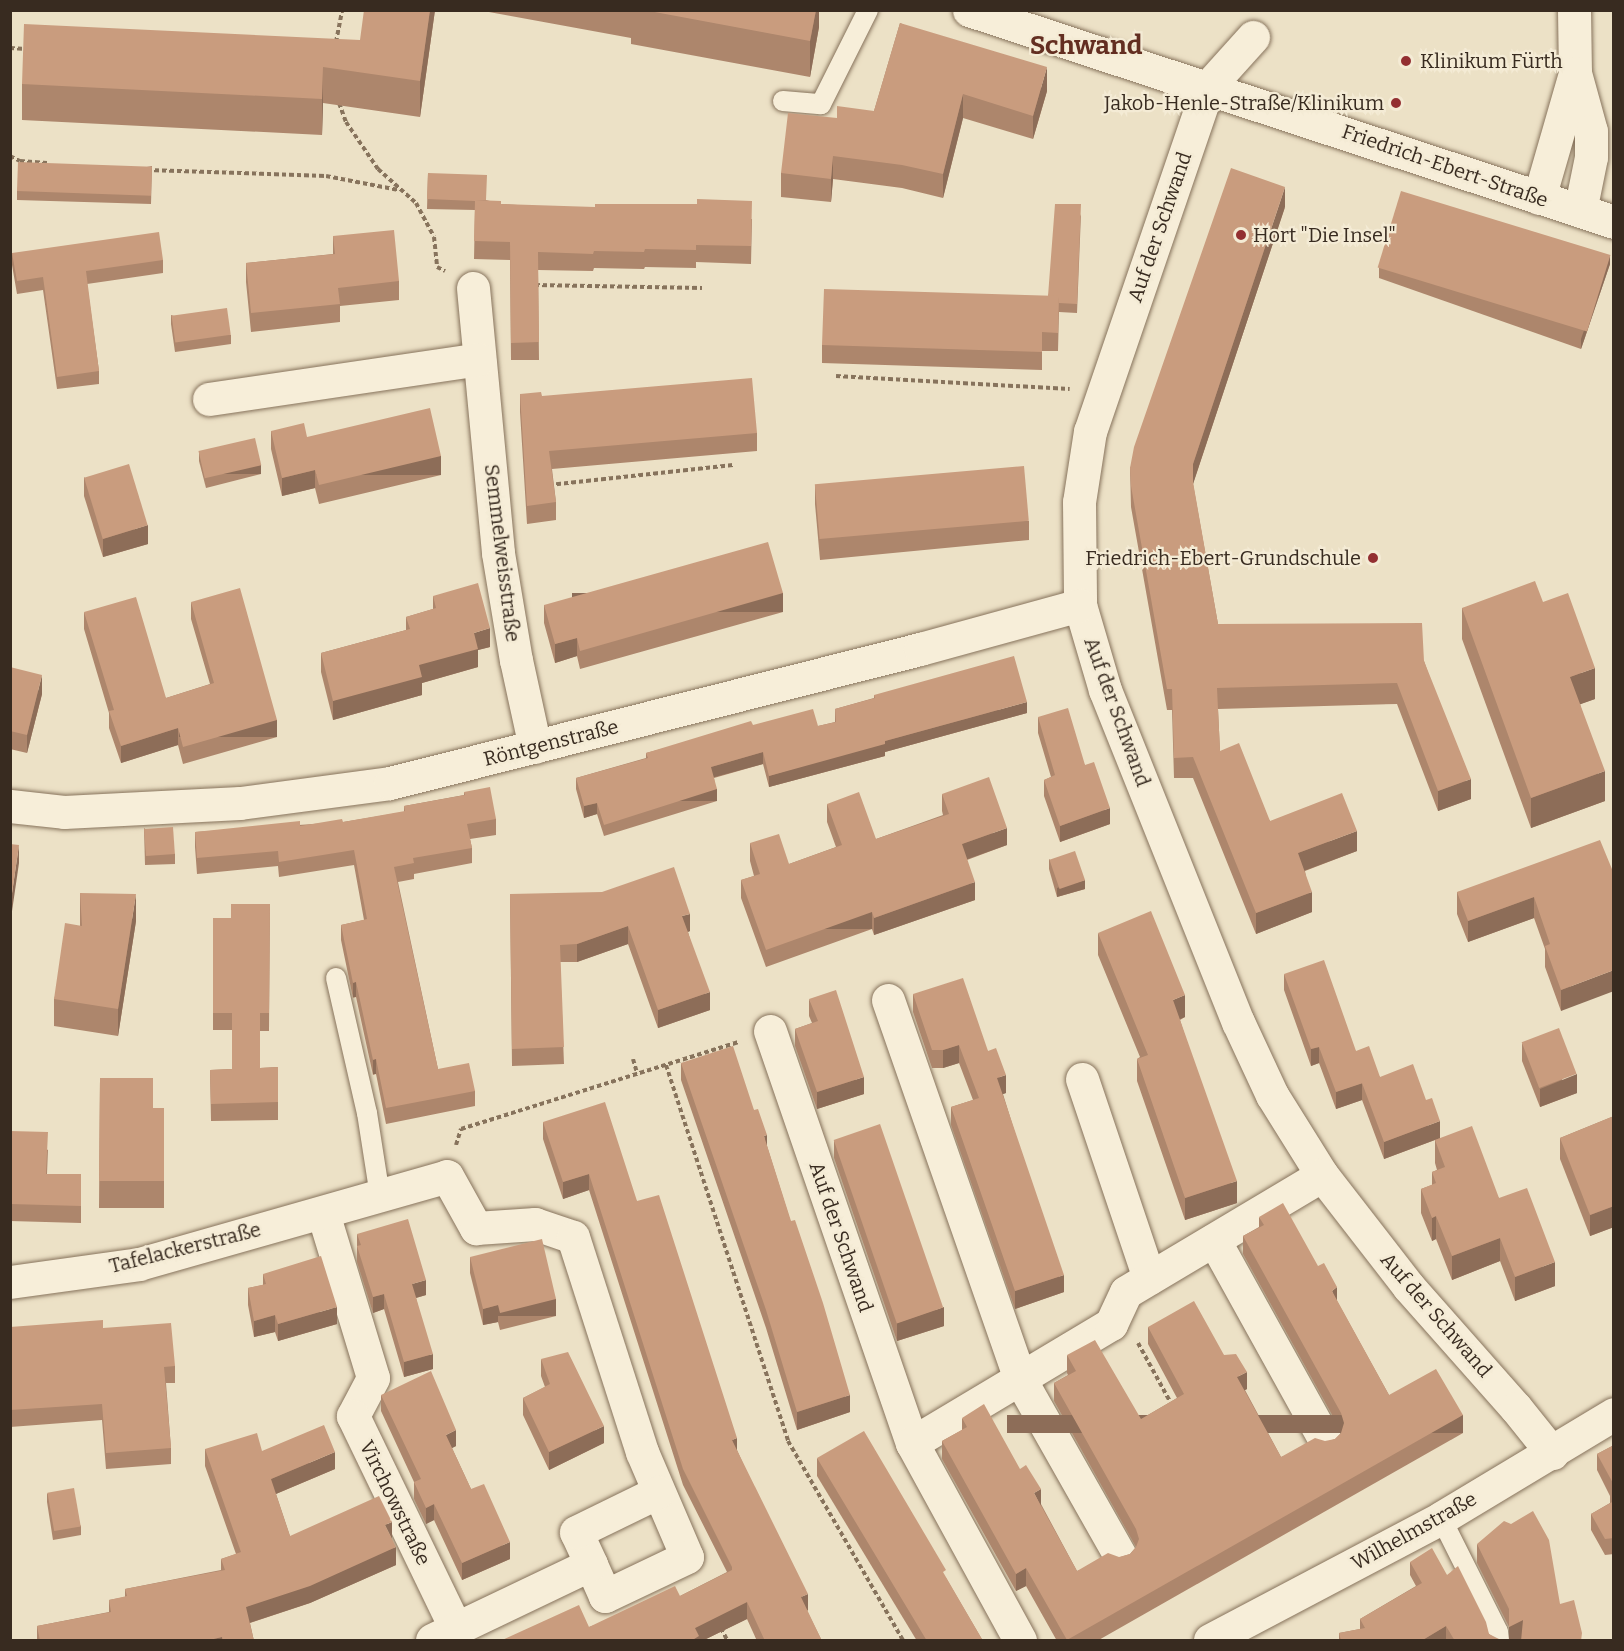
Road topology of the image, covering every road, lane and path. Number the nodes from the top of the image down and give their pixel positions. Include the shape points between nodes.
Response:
1 (342, 10) edge
2 (868, 10) edge
3 (969, 10) edge
4 (1574, 10) edge
5 (1253, 38) dead end
6 (10, 48) edge
7 (34, 49) edge
8 (334, 51) edge
9 (1575, 73) junction
10 (1208, 87) junction
11 (336, 96) edge
12 (783, 101) dead end
13 (10, 156) edge
14 (52, 164) edge
15 (141, 170) edge
16 (400, 190) junction
17 (1539, 198) junction
18 (1580, 211) junction
19 (1614, 222) edge
20 (524, 284) edge
21 (472, 288) joint
22 (702, 288) dead end
23 (479, 359) junction
24 (836, 376) dead end
25 (1102, 398) junction
26 (209, 399) dead end
27 (733, 465) dead end
28 (492, 491) junction
29 (1080, 605) junction
30 (535, 747) junction
31 (10, 806) edge
32 (336, 978) dead end
33 (888, 1000) dead end
34 (770, 1031) joint
35 (633, 1059) dead end
36 (666, 1065) junction
37 (637, 1073) junction
38 (1082, 1079) dead end
39 (1322, 1174) junction
40 (447, 1176) junction
41 (380, 1196) junction
42 (323, 1213) junction
43 (1214, 1240) junction
44 (1149, 1278) junction
45 (10, 1282) edge
46 (1119, 1308) junction
47 (1020, 1379) junction
48 (1173, 1408) edge
49 (1614, 1414) edge
50 (1325, 1440) edge
51 (912, 1443) junction
52 (1552, 1453) junction
53 (658, 1492) junction
54 (1441, 1518) junction
55 (1120, 1556) edge
56 (591, 1564) junction
57 (717, 1620) edge
58 (444, 1635) edge
59 (1226, 1636) edge
60 (727, 1641) edge
61 (903, 1641) edge
62 (1020, 1641) edge
63 (1499, 1641) edge

1 - 8 path
2 - 12 lane via 821,104
3 - 10 street, Friedrich-Ebert-Straße
4 - 9 street
5 - 10 street
6 - 7 path
9 - 17 street
9 - 18 street via 1591,131 1591,157
10 - 17 street, Friedrich-Ebert-Straße
10 - 25 street, Auf der Schwand
11 - 16 path via 346,122 378,170
13 - 14 path via 20,161
15 - 16 path via 326,176
16 - 21 path via 416,203 434,237 437,267
17 - 18 street, Friedrich-Ebert-Straße
18 - 19 street, Friedrich-Ebert-Straße
20 - 22 path
21 - 23 street, Semmelweisstraße
23 - 26 street
23 - 28 street, Semmelweisstraße
24 - 25 path via 1082,390
25 - 29 street, Auf der Schwand via 1090,431 1079,502
27 - 28 path
28 - 30 street, Semmelweisstraße via 498,553
29 - 30 street, Röntgenstraße
29 - 39 street, Auf der Schwand via 1105,690 1238,1022 1272,1095
30 - 31 street, Röntgenstraße via 390,783 240,803 64,812
32 - 41 lane via 367,1113
33 - 47 street
34 - 36 path
34 - 51 street, Auf der Schwand
35 - 37 path
36 - 37 path
36 - 61 path via 788,1441
37 - 40 path via 461,1129
38 - 44 street
39 - 43 street
39 - 52 street, Auf der Schwand via 1408,1286
40 - 41 street, Tafelackerstraße
40 - 53 street via 476,1228 536,1224 573,1237
41 - 42 street, Tafelackerstraße
42 - 45 street, Tafelackerstraße via 139,1264
42 - 58 street, Virchowstraße via 373,1378 353,1416
43 - 44 street
43 - 50 street
44 - 46 street via 1126,1292
46 - 47 street via 1111,1324
46 - 48 path
47 - 51 street
47 - 55 street
49 - 52 street, Wilhelmstraße
51 - 62 street, Auf der Schwand
52 - 54 street, Wilhelmstraße
53 - 56 street via 576,1532
53 - 56 street via 687,1557 605,1596
54 - 59 street, Wilhelmstraße
54 - 63 lane
56 - 58 street, Virchowstraße
57 - 60 path

